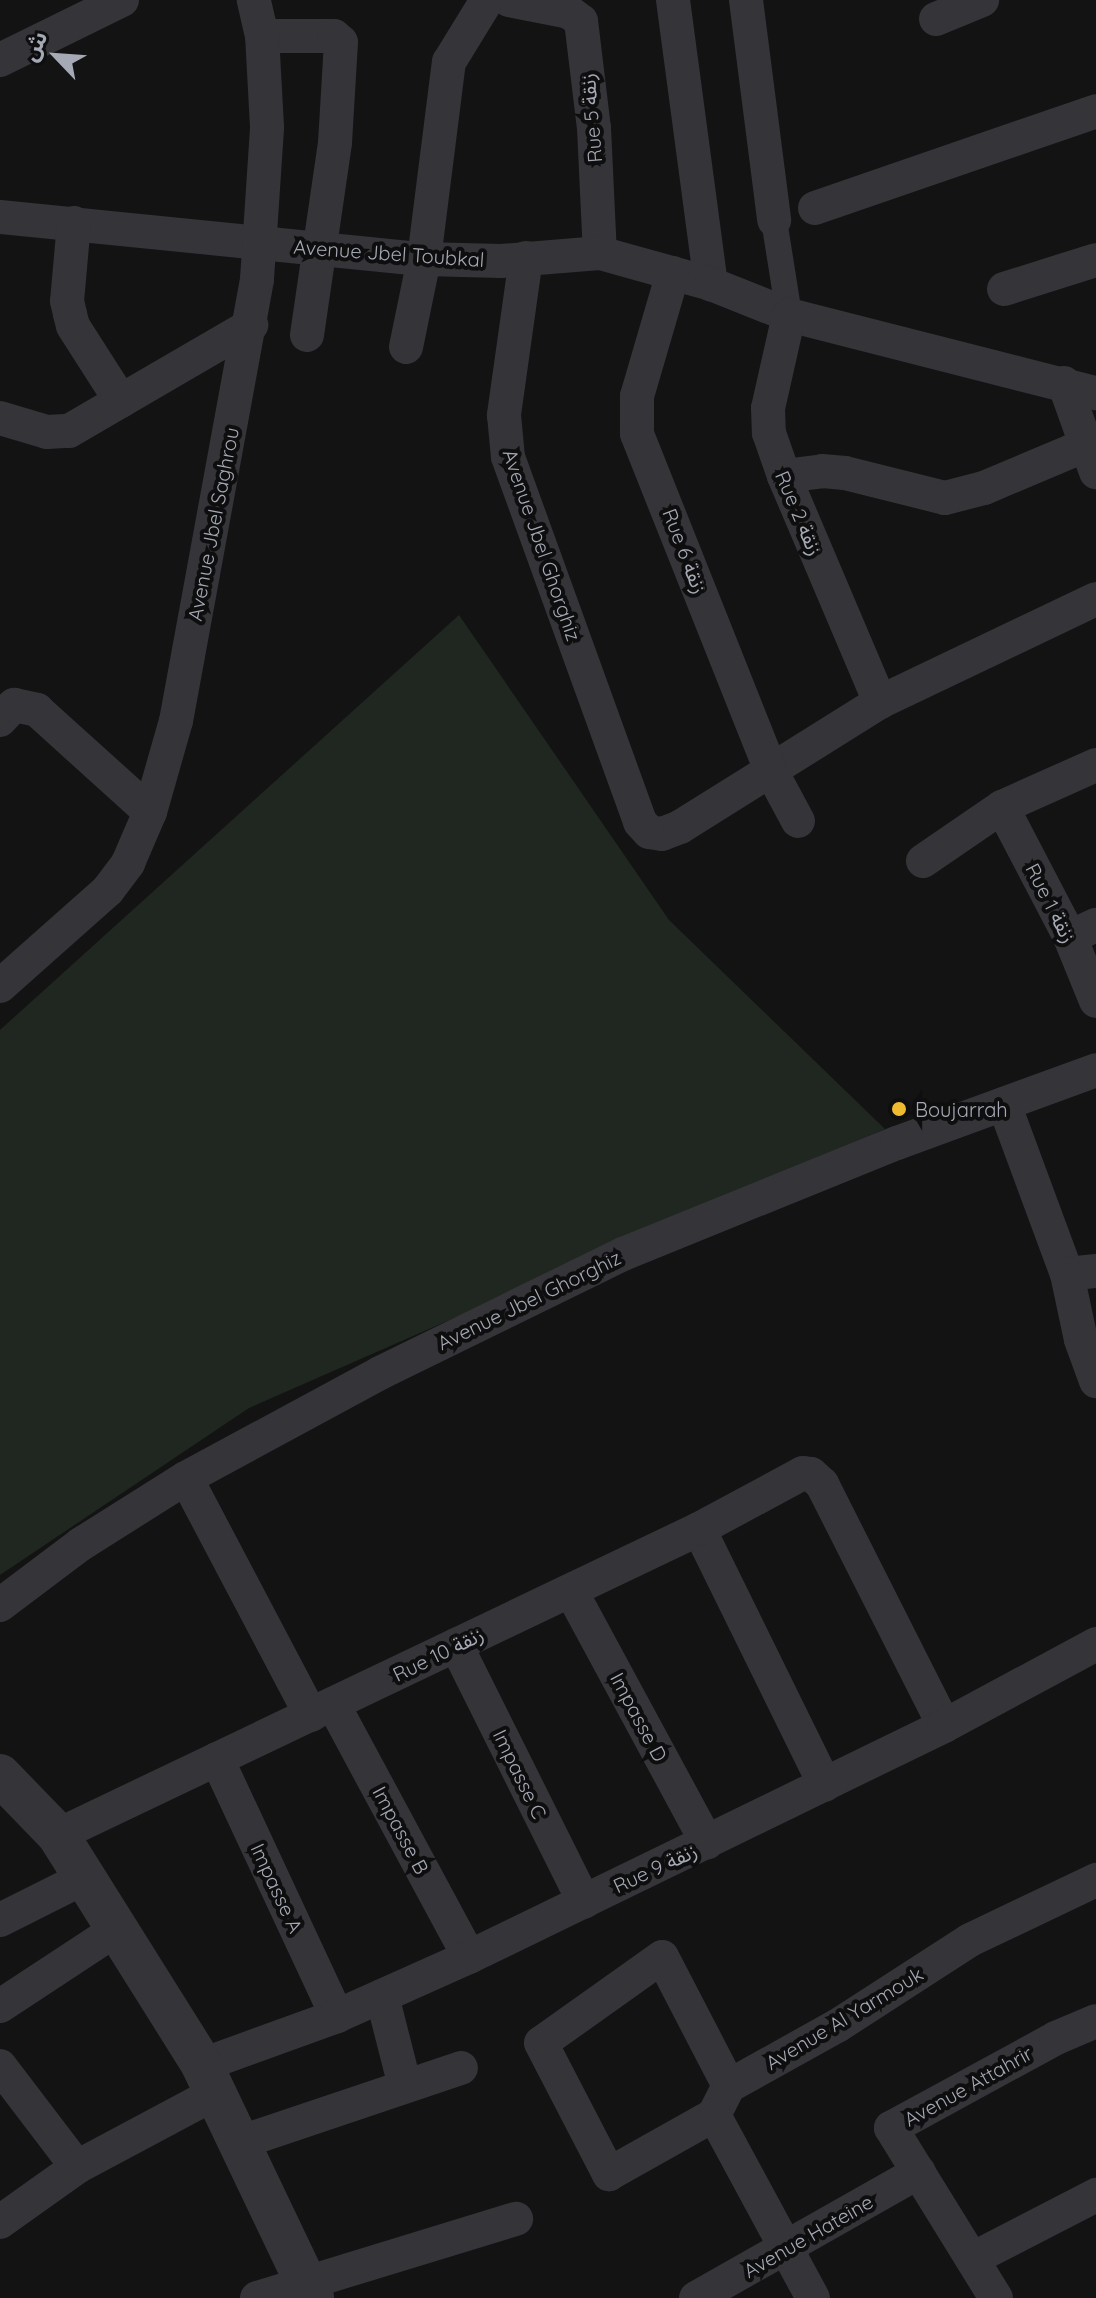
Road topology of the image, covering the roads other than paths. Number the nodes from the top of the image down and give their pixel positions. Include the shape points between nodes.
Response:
1 (122, 0) edge
2 (254, 0) edge
3 (487, 0) edge
4 (509, 0) edge
5 (673, 0) edge
6 (746, 0) edge
7 (982, 0) edge
8 (936, 19) dead end
9 (262, 36) junction
10 (0, 60) edge
11 (1096, 111) edge
12 (815, 208) dead end
13 (0, 217) edge
14 (774, 220) joint
15 (74, 223) junction
16 (260, 244) junction
17 (321, 249) junction
18 (600, 253) junction
19 (526, 258) junction
20 (424, 259) junction
21 (1096, 260) edge
22 (673, 273) junction
23 (711, 284) junction
24 (1004, 289) dead end
25 (789, 315) junction
26 (251, 325) junction
27 (307, 335) dead end
28 (406, 347) dead end
29 (1080, 388) edge
30 (121, 401) junction
31 (0, 418) edge
32 (1091, 459) edge
33 (784, 476) junction
34 (1096, 599) edge
35 (880, 702) junction
36 (0, 720) edge
37 (1096, 765) edge
38 (770, 769) junction
39 (1002, 807) junction
40 (150, 812) junction
41 (798, 821) dead end
42 (923, 861) dead end
43 (1083, 931) edge
44 (0, 986) edge
45 (1096, 1001) edge
46 (1096, 1070) edge
47 (1004, 1104) junction
48 (1082, 1273) edge
49 (1096, 1381) edge
50 (186, 1478) junction
51 (699, 1529) junction
52 (571, 1591) junction
53 (0, 1605) edge
54 (1096, 1644) edge
55 (456, 1645) junction
56 (322, 1709) junction
57 (944, 1726) junction
58 (217, 1759) junction
59 (0, 1775) edge
60 (825, 1785) junction
61 (58, 1835) junction
62 (707, 1843) junction
63 (84, 1878) junction
64 (1096, 1880) edge
65 (584, 1902) junction
66 (0, 1920) edge
67 (117, 1929) junction
68 (469, 1957) junction
69 (382, 1996) junction
70 (0, 2006) edge
71 (337, 2016) junction
72 (1096, 2021) edge
73 (0, 2066) edge
74 (461, 2068) dead end
75 (208, 2080) junction
76 (405, 2086) junction
77 (721, 2100) junction
78 (241, 2142) junction
79 (77, 2167) junction
80 (919, 2172) junction
81 (1096, 2195) edge
82 (516, 2219) dead end
83 (0, 2222) edge
84 (787, 2248) junction
85 (972, 2259) junction
86 (310, 2289) edge
87 (257, 2298) edge
88 (696, 2298) edge
89 (813, 2298) edge
90 (996, 2298) edge

1 - 10 street
2 - 9 street, Avenue Jbel Saghrou
3 - 20 street via 449,62
4 - 18 street, Rue 5 زنقة via 547,6 581,21 594,128
5 - 23 street
6 - 14 street
7 - 8 street
9 - 16 street, Avenue Jbel Saghrou via 267,127
9 - 17 street via 334,36 341,42
11 - 12 street
13 - 15 street, Avenue Jbel Toubkal
14 - 25 street
15 - 16 street, Avenue Jbel Toubkal
15 - 30 street via 67,301 73,326
16 - 17 street, Avenue Jbel Toubkal
16 - 26 street, Avenue Jbel Saghrou
17 - 20 street, Avenue Jbel Toubkal
17 - 27 street
18 - 19 street, Avenue Jbel Toubkal
18 - 22 street, Avenue Jbel Toubkal
19 - 20 street, Avenue Jbel Toubkal
19 - 38 street, Avenue Jbel Ghorghiz via 504,415 508,457 640,822 657,834 680,827
20 - 28 street
21 - 24 street
22 - 23 street, Avenue Jbel Toubkal
22 - 38 street, Rue 6 زنقة via 637,396 637,434
23 - 25 street, Avenue Jbel Toubkal
25 - 29 street, Avenue Jbel Toubkal
25 - 33 street, Rue 2 زنقة via 768,408 769,433
26 - 30 street
26 - 40 street, Avenue Jbel Saghrou via 176,721
29 - 32 street
30 - 31 street via 59,433
32 - 33 street via 945,498 845,473
33 - 35 street, Rue 2 زنقة
34 - 35 street
35 - 38 street
36 - 40 street via 14,705 37,710
37 - 39 street
38 - 41 street, Rue 6 زنقة
39 - 42 street
39 - 43 street, Rue 1 زنقة
40 - 44 street, Avenue Jbel Saghrou via 134,854 108,890
43 - 45 street, Rue 1 زنقة
46 - 47 street, Avenue Jbel Ghorghiz
47 - 48 street
47 - 50 street, Avenue Jbel Ghorghiz via 623,1254 380,1373
48 - 49 street via 1081,1340
50 - 53 street, Avenue Jbel Ghorghiz via 81,1544
50 - 56 street, Impasse B
51 - 52 street, Rue 10 زنقة
51 - 57 street, Rue 10 زنقة via 798,1475 816,1477
51 - 60 street
52 - 55 street, Rue 10 زنقة
52 - 62 street, Impasse D
54 - 57 street, Rue 9 زنقة
55 - 56 street, Rue 10 زنقة
55 - 65 street, Impasse C
56 - 58 street, Rue 10 زنقة
56 - 68 street, Impasse B
57 - 60 street, Rue 9 زنقة
58 - 61 street, Rue 10 زنقة
58 - 71 street, Impasse A
59 - 61 street
60 - 62 street, Rue 9 زنقة
61 - 63 street
62 - 65 street, Rue 9 زنقة
63 - 66 street
63 - 67 street
64 - 77 street, Avenue Al Yarmouk via 970,1940
65 - 68 street, Rue 9 زنقة
67 - 70 street
67 - 75 street
68 - 69 street, Rue 9 زنقة
69 - 71 street, Rue 9 زنقة
69 - 76 street
71 - 75 street, Rue 9 زنقة
72 - 80 street, Avenue Attahrir via 891,2128
73 - 79 street
74 - 76 street
75 - 78 street
75 - 79 street, Rue 9 زنقة
76 - 78 street
77 - 77 street, Avenue Al Yarmouk via 662,1957 541,2043 609,2174
77 - 84 street
78 - 86 street
79 - 83 street, Rue 9 زنقة
80 - 84 street, Avenue Hateine
80 - 85 street, Avenue Attahrir
81 - 85 street
82 - 86 street
84 - 88 street, Avenue Hateine
84 - 89 street
85 - 90 street, Avenue Attahrir
86 - 87 street

